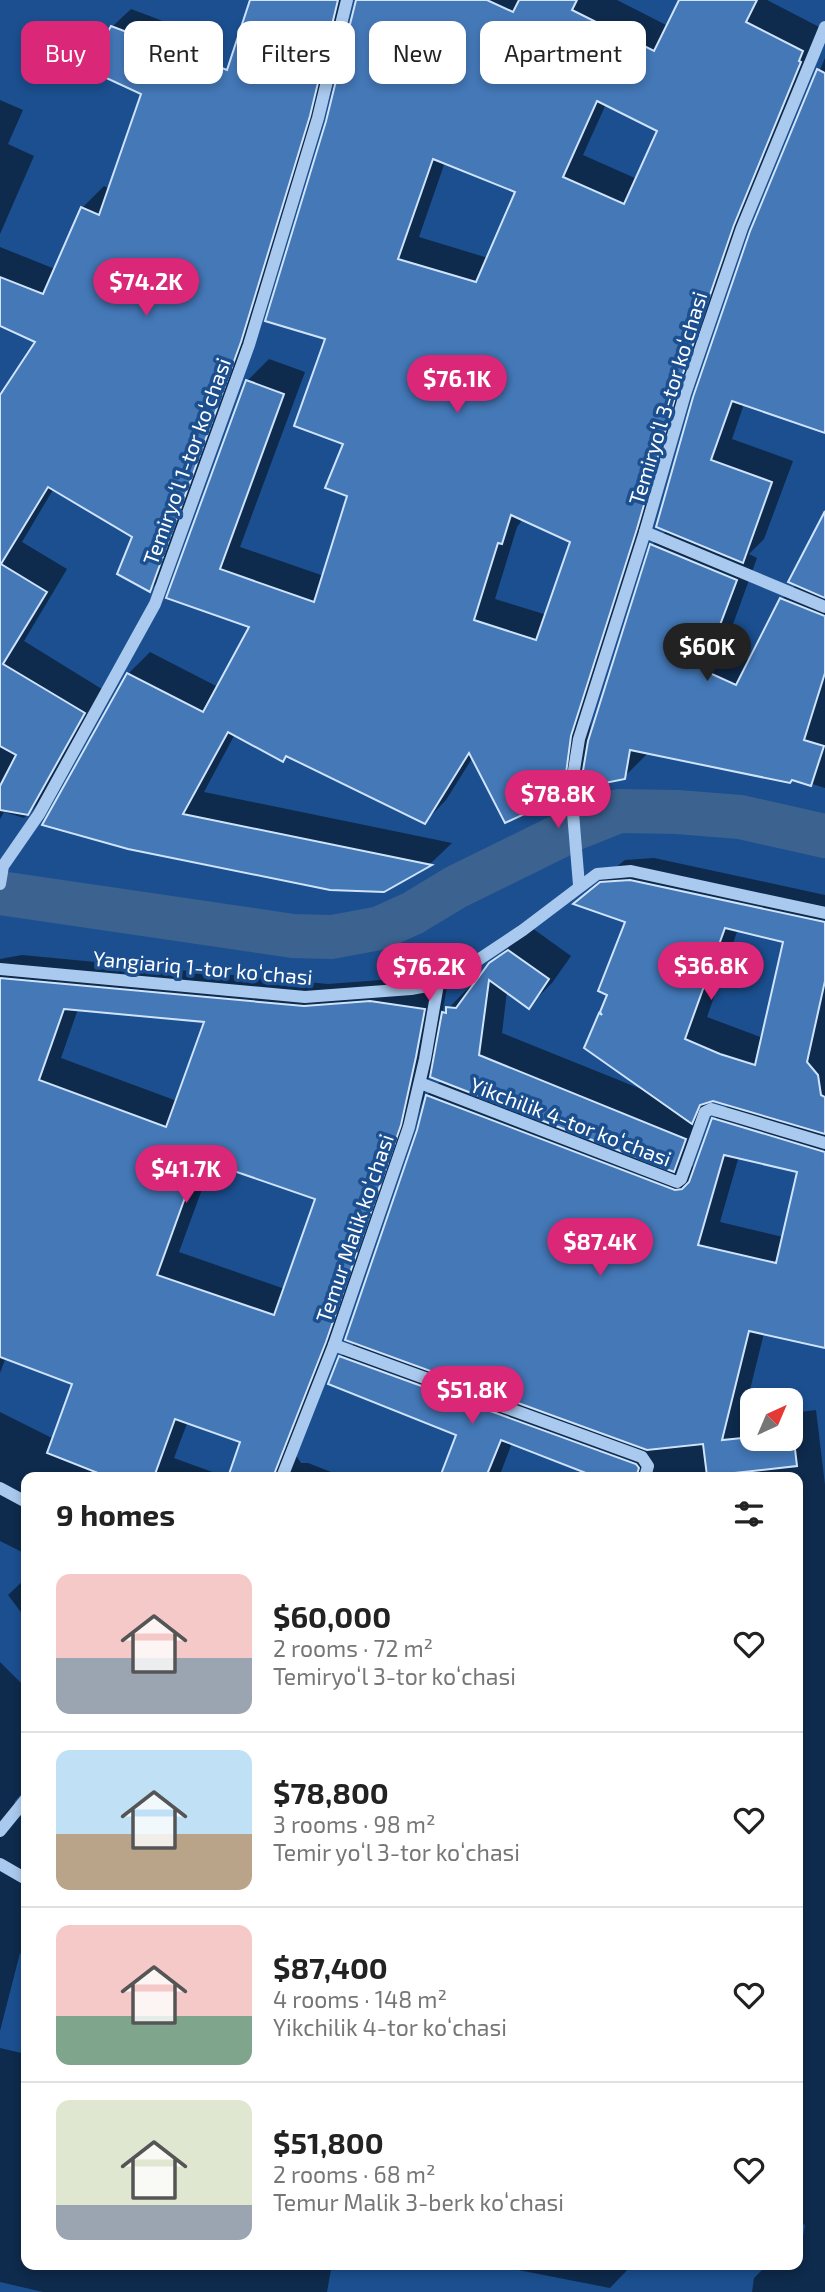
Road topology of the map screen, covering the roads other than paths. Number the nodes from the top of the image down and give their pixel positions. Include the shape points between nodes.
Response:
1 (347, 0) edge
2 (825, 27) edge
3 (645, 532) junction
4 (825, 607) edge
5 (0, 884) edge
6 (579, 886) junction
7 (825, 913) edge
8 (0, 969) edge
9 (438, 984) junction
10 (420, 1083) junction
11 (825, 1143) edge
12 (334, 1345) junction
13 (284, 1472) edge
14 (646, 1472) edge
15 (0, 1488) edge
16 (21, 1499) edge
17 (21, 1805) edge
18 (0, 1830) edge
19 (0, 1864) edge
20 (21, 1876) edge

1 - 5 street, Temiryoʻl 1-tor koʻchasi via 318,118 249,345 155,604 39,814 3,866
2 - 3 street, Temiryoʻl 3-tor koʻchasi via 742,228 685,394
3 - 4 street
3 - 6 street, Temiryoʻl 3-tor koʻchasi via 579,739 571,789
6 - 7 street, Yangiariq 1-tor koʻchasi via 597,874 631,871
6 - 9 street, Yangiariq 1-tor koʻchasi via 523,930
8 - 9 street, Yangiariq 1-tor koʻchasi via 305,997
9 - 10 street, Temur Malik koʻchasi
10 - 11 street, Yikchilik 4-tor koʻchasi via 677,1182 710,1109
10 - 12 street, Temur Malik koʻchasi
12 - 13 street, Temur Malik koʻchasi
12 - 14 street via 642,1457
15 - 16 street
17 - 18 street
19 - 20 street

